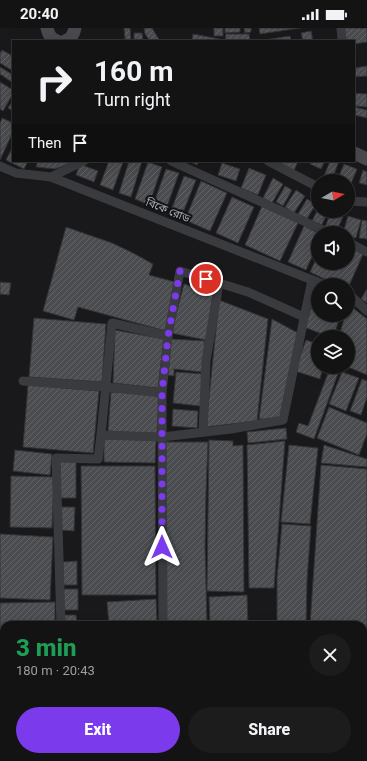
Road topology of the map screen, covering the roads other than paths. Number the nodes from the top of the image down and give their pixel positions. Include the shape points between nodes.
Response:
1 (47, 28) edge
2 (341, 28) edge
3 (54, 40) edge
4 (342, 40) edge
5 (355, 153) edge
6 (367, 159) edge
7 (82, 162) edge
8 (173, 162) edge
9 (270, 162) edge
10 (0, 166) edge
11 (51, 177) junction
12 (311, 183) edge
13 (355, 201) edge
14 (367, 202) edge
15 (315, 226) edge
16 (355, 246) edge
17 (367, 252) edge
18 (311, 280) edge
19 (219, 283) junction
20 (311, 285) edge
21 (355, 300) edge
22 (367, 311) edge
23 (304, 317) junction
24 (168, 336) junction
25 (23, 381) dead end
26 (106, 387) junction
27 (162, 393) junction
28 (203, 432) junction
29 (101, 435) junction
30 (162, 437) junction
31 (61, 621) edge
32 (163, 621) edge

1 - 3 main road
2 - 4 street
5 - 6 main road
7 - 11 street
8 - 15 street
9 - 12 street
10 - 11 street, বিকে রোড via 16,173
11 - 18 street, বিকে রোড
13 - 14 street
16 - 17 street
19 - 23 street via 248,292
19 - 24 street via 180,271
19 - 28 street via 206,361
20 - 23 street
21 - 22 street
23 - 28 street via 283,420
24 - 26 street via 112,322
24 - 27 street
25 - 26 street
26 - 27 street
26 - 29 street
27 - 30 street
28 - 30 street
29 - 30 street
29 - 31 street via 98,459 56,458
30 - 32 street

